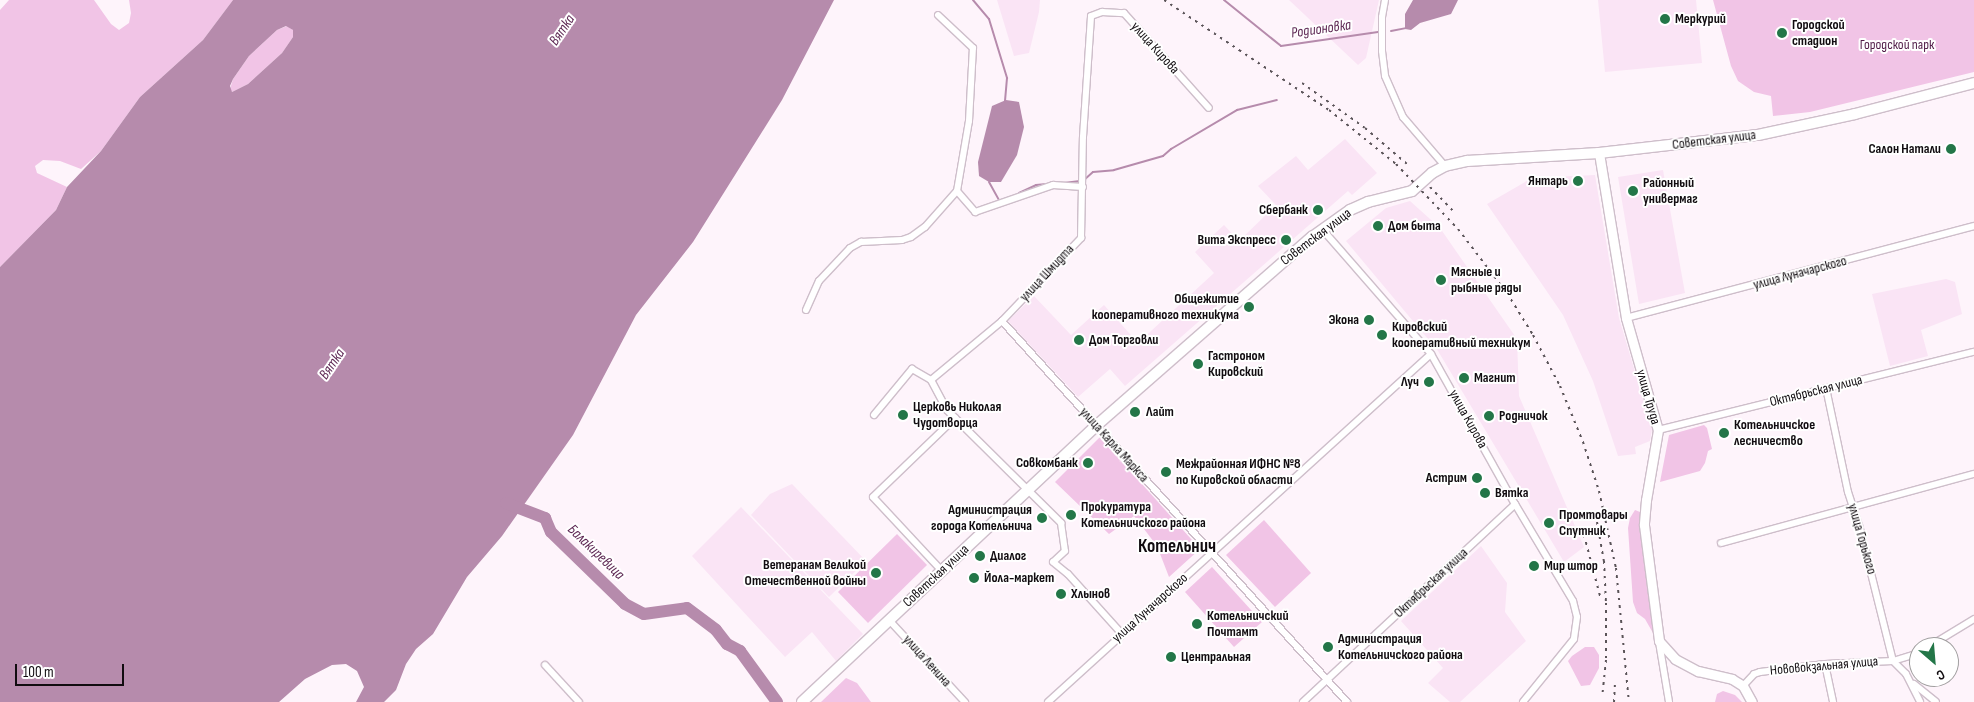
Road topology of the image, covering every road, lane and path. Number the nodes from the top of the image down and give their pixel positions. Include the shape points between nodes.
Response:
1 (1385, 0) edge
2 (938, 15) dead end
3 (1091, 16) joint
4 (1974, 83) edge
5 (1209, 108) dead end
6 (1600, 153) junction
7 (1445, 166) junction
8 (1083, 187) junction
9 (957, 191) junction
10 (1974, 226) edge
11 (1322, 229) junction
12 (806, 310) dead end
13 (1626, 318) junction
14 (1002, 321) junction
15 (1974, 352) edge
16 (1431, 354) junction
17 (931, 380) junction
18 (1826, 388) junction
19 (874, 415) dead end
20 (955, 418) junction
21 (1097, 425) junction
22 (1658, 430) junction
23 (1974, 474) edge
24 (1028, 489) junction
25 (1515, 504) junction
26 (1852, 506) junction
27 (1721, 543) dead end
28 (1212, 552) junction
29 (942, 571) junction
30 (1974, 619) edge
31 (889, 620) junction
32 (1122, 634) junction
33 (1944, 637) edge
34 (1659, 641) junction
35 (1909, 655) edge
36 (1893, 661) junction
37 (1826, 664) junction
38 (545, 665) dead end
39 (1328, 680) junction
40 (1909, 680) edge
41 (1743, 686) junction
42 (1914, 687) edge
43 (1917, 687) edge
44 (804, 700) edge
45 (579, 702) edge
46 (965, 702) edge
47 (1048, 702) edge
48 (1303, 702) edge
49 (1347, 702) edge
50 (1522, 702) edge
51 (1669, 702) edge
52 (1752, 702) edge
53 (1832, 702) edge
54 (1920, 702) edge
55 (1936, 702) edge

1 - 7 street via 1382,25 1385,76 1403,117
2 - 9 street via 973,48 969,121
3 - 5 street, улица Кирова via 1102,12 1124,13
3 - 8 street, улица Шмидта
4 - 6 main road, Советская улица via 1758,135
6 - 7 main road, Советская улица via 1468,161
6 - 13 street, улица Труда
7 - 11 main road, Советская улица via 1412,191 1359,206
8 - 9 street via 1052,185 975,212
8 - 14 street, улица Шмидта via 1081,238
9 - 12 street via 925,227 911,237 861,242 850,248 819,280
10 - 13 street, улица Луначарского
11 - 16 street, улица Кирова
11 - 21 main road, Советская улица
13 - 22 street, улица Труда
14 - 17 street, улица Шмидта
14 - 21 street, улица Карла Маркса
15 - 18 street, Октябрьская улица
16 - 25 street, улица Кирова
16 - 28 street, улица Луначарского
17 - 19 street via 912,369
17 - 20 street
18 - 22 street, Октябрьская улица
18 - 26 street, улица Горького
20 - 24 street
20 - 29 street via 872,497
21 - 24 main road, Советская улица
21 - 28 street, улица Карла Маркса
22 - 34 street, улица Труда via 1644,525
23 - 26 street
24 - 29 main road, Советская улица
24 - 32 street via 1061,523 1065,551 1053,562 1068,574
25 - 39 street, Октябрьская улица
25 - 50 street, улица Кирова via 1573,601 1577,631 1570,646
26 - 27 street
26 - 36 street, улица Горького via 1860,525
28 - 32 street, улица Луначарского
28 - 39 street, улица Карла Маркса
29 - 31 main road, Советская улица
30 - 33 street
31 - 44 main road, Советская улица
31 - 46 street, улица Ленина
32 - 47 street, улица Луначарского
34 - 41 street via 1675,659
34 - 51 street, улица Труда
35 - 36 street, Нововокзальная улица
36 - 37 street, Нововокзальная улица
36 - 40 street, улица Горького
37 - 41 street, Нововокзальная улица via 1760,672
37 - 53 street
38 - 45 street
39 - 48 street, Октябрьская улица
39 - 49 street, улица Карла Маркса
41 - 52 street
42 - 54 street, улица Горького
43 - 55 street, улица Горького

